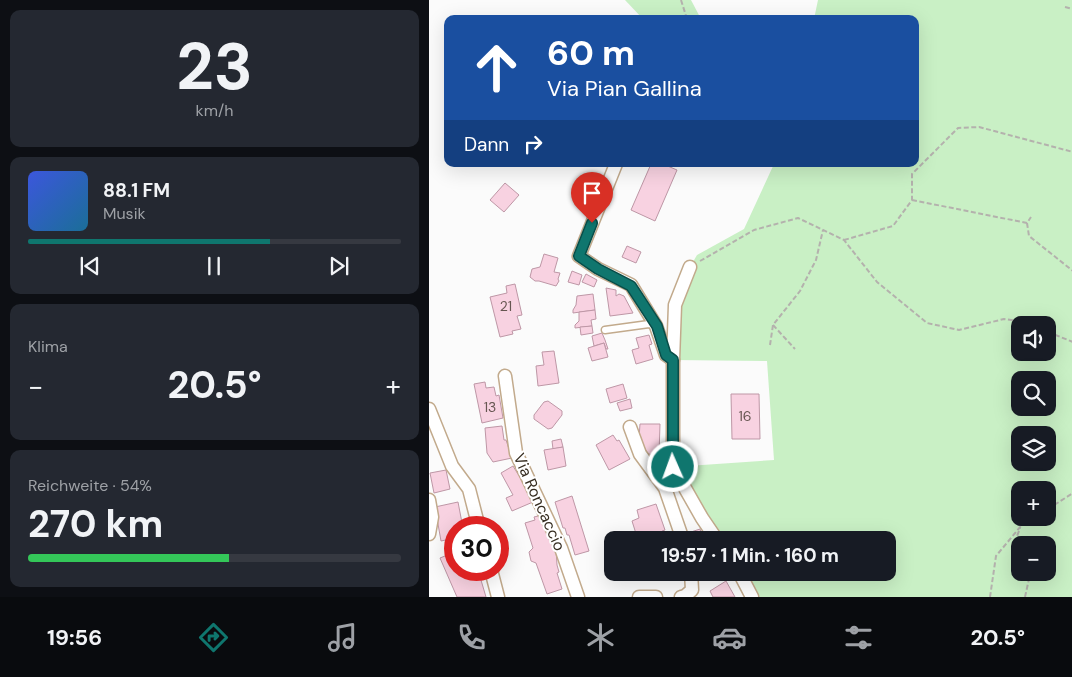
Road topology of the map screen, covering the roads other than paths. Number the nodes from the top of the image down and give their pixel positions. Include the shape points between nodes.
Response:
1 (616, 167) edge
2 (690, 267) road end
3 (657, 326) junction
4 (605, 330) dead end
5 (673, 360) junction
6 (505, 376) dead end
7 (429, 409) edge
8 (629, 427) dead end
9 (429, 500) edge
10 (476, 516) edge
11 (680, 531) edge
12 (711, 531) edge
13 (429, 534) edge
14 (494, 581) edge
15 (691, 581) edge
16 (744, 581) edge
17 (498, 597) edge
18 (578, 597) edge
19 (639, 597) edge
20 (656, 597) edge
21 (681, 597) edge
22 (752, 597) edge

1 - 3 street via 579,256 631,286
2 - 5 street via 675,305
3 - 4 lane via 649,324
3 - 5 street via 666,355
5 - 12 street via 673,467
6 - 18 street, Via Roncaccio via 517,452 561,548
7 - 10 street via 452,466 469,489
8 - 11 street via 640,454 665,488
9 - 13 street via 432,517
14 - 17 street
15 - 21 street via 691,590
16 - 22 street
19 - 20 street

